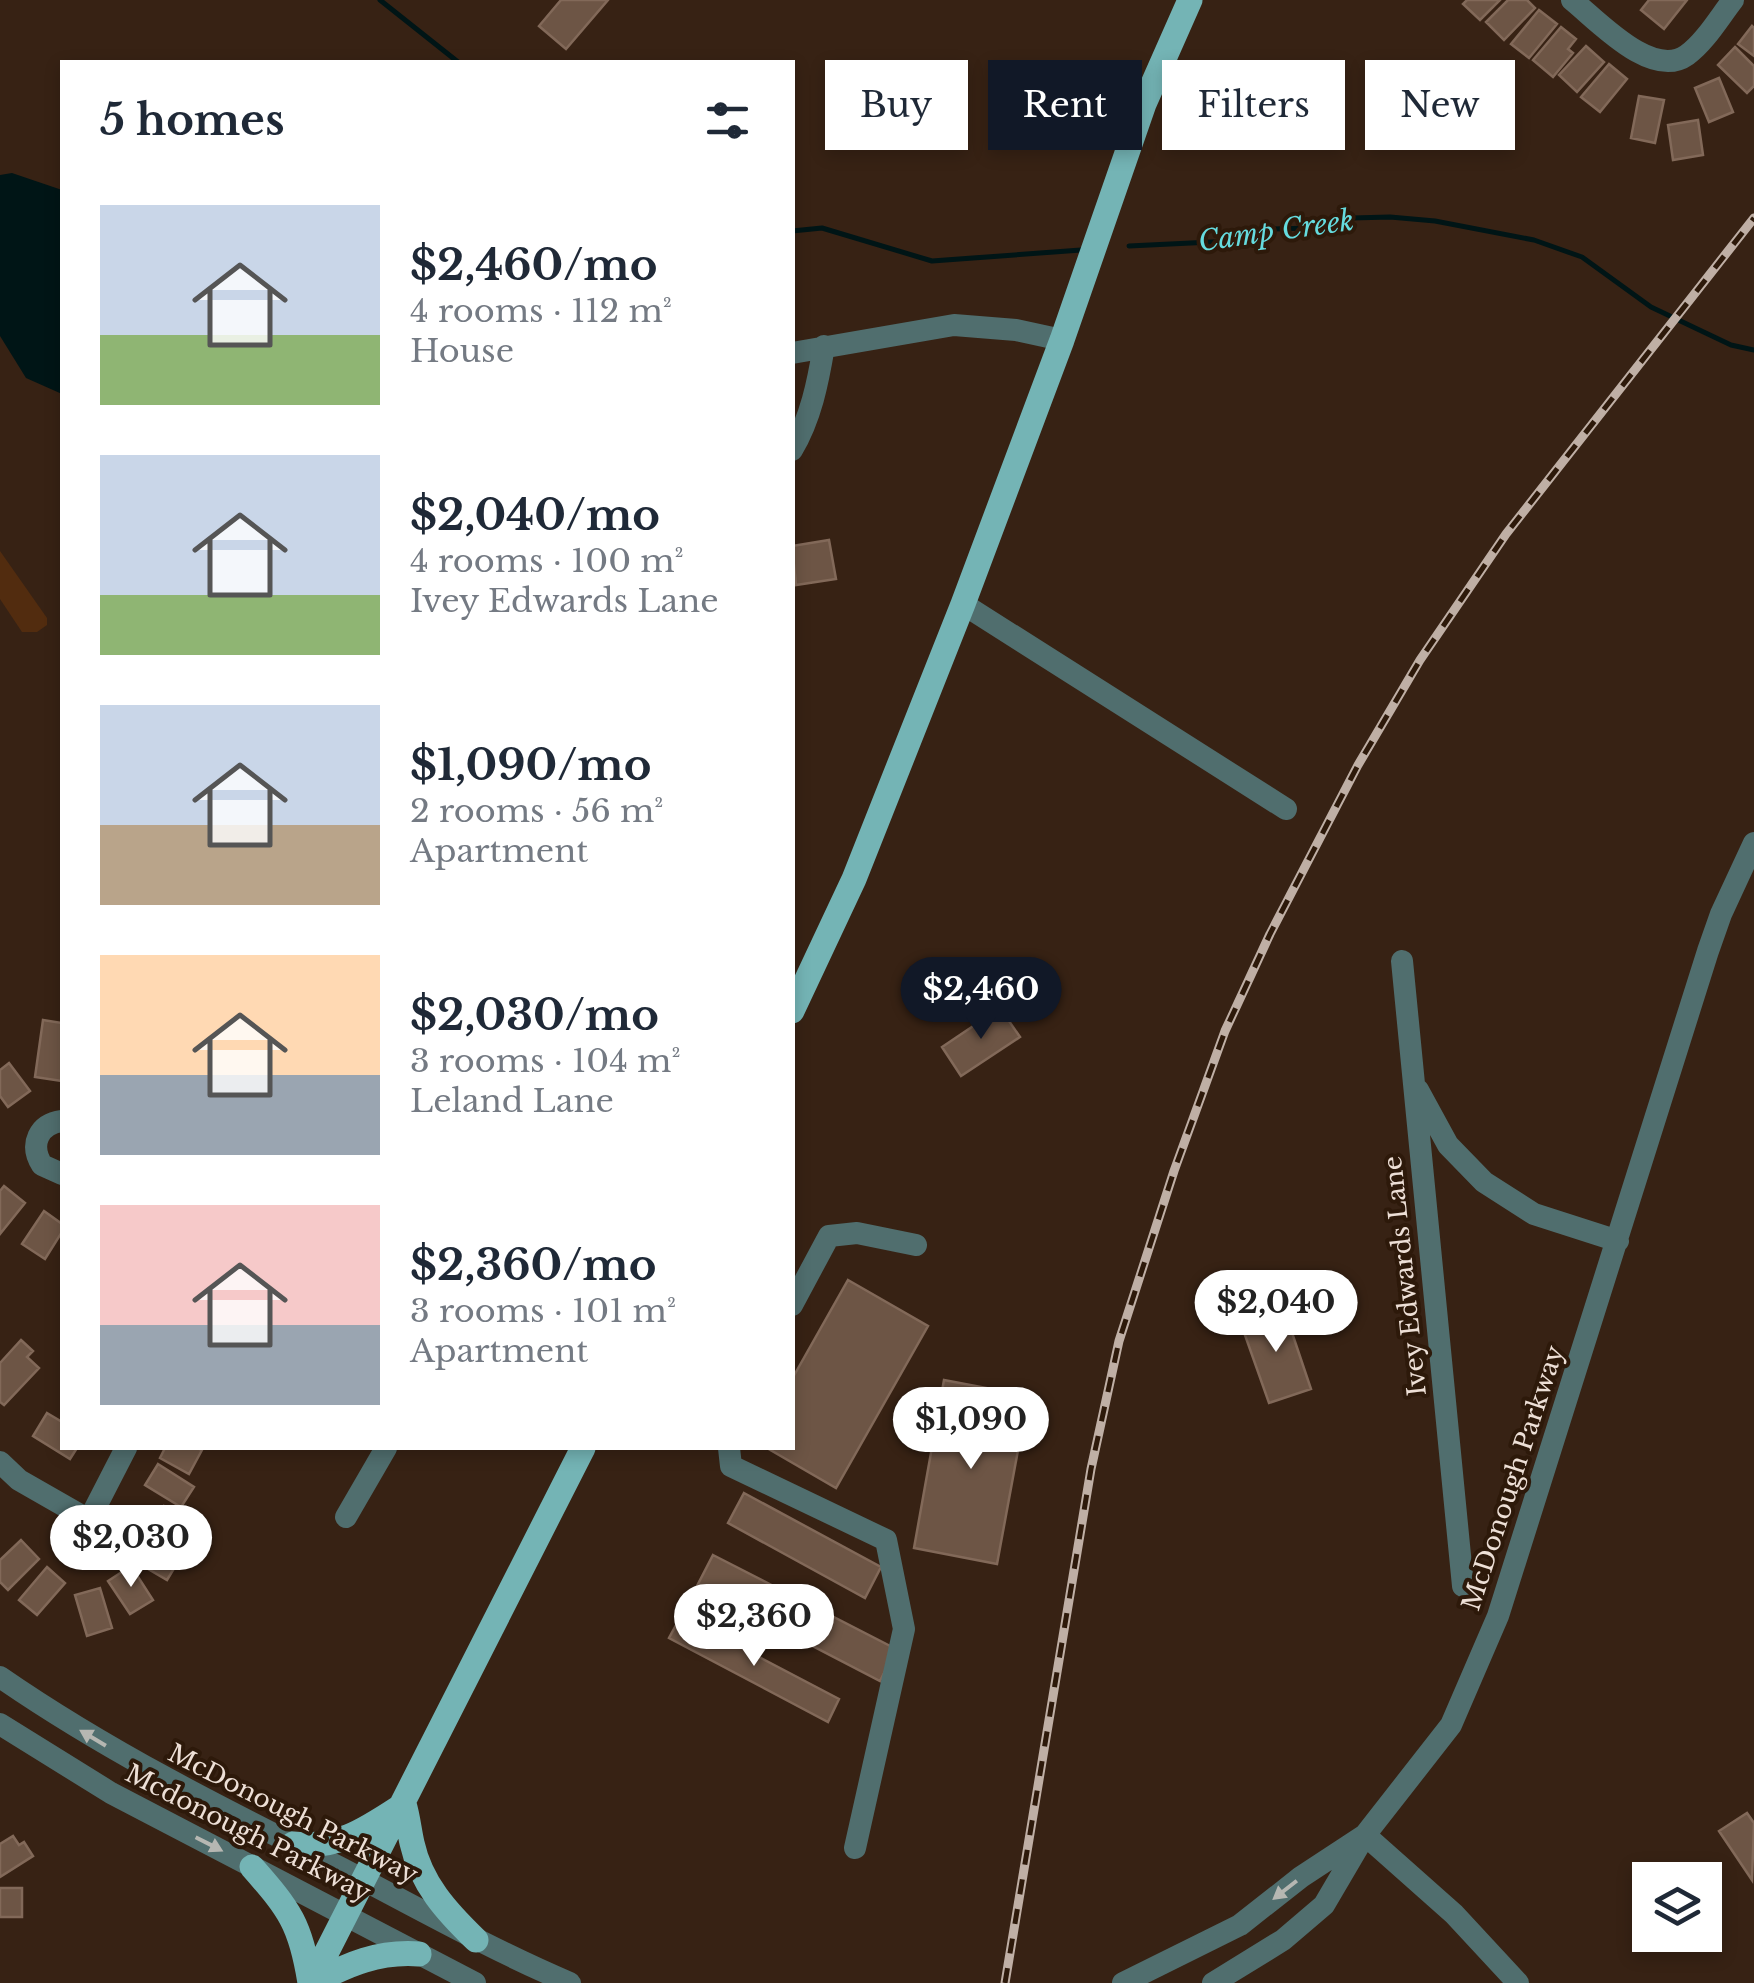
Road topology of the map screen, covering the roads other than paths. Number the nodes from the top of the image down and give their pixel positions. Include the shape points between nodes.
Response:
1 (1188, 0) edge
2 (1572, 0) edge
3 (1733, 0) edge
4 (1062, 340) junction
5 (824, 346) junction
6 (795, 352) edge
7 (795, 445) edge
8 (963, 604) junction
9 (1286, 810) dead end
10 (1754, 843) edge
11 (1402, 961) dead end
12 (795, 1004) edge
13 (1414, 1083) junction
14 (60, 1122) edge
15 (60, 1173) edge
16 (1618, 1241) junction
17 (916, 1245) dead end
18 (795, 1299) edge
19 (125, 1450) edge
20 (385, 1450) edge
21 (582, 1450) edge
22 (730, 1450) edge
23 (0, 1462) edge
24 (346, 1517) dead end
25 (1462, 1586) dead end
26 (0, 1678) edge
27 (0, 1724) edge
28 (404, 1804) junction
29 (1365, 1835) junction
30 (293, 1844) junction
31 (855, 1848) dead end
32 (252, 1866) junction
33 (365, 1881) junction
34 (348, 1916) junction
35 (476, 1940) junction
36 (420, 1954) junction
37 (312, 1983) edge
38 (476, 1983) edge
39 (570, 1983) edge
40 (1123, 1983) edge
41 (1214, 1983) edge
42 (1518, 1983) edge

1 - 4 main road via 1144,104
2 - 3 street via 1643,56 1661,62 1687,56
4 - 5 street via 954,324
4 - 8 main road
5 - 6 street
5 - 7 street
8 - 9 street
8 - 12 main road via 854,879
10 - 16 street, McDonough Parkway via 1708,952
11 - 13 street, Ivey Edwards Lane
13 - 16 street via 1448,1145 1484,1182 1534,1214
13 - 25 street, Ivey Edwards Lane
14 - 15 street via 46,1126 36,1149 42,1165
16 - 29 street, McDonough Parkway via 1498,1616 1470,1683 1450,1725
17 - 18 street via 856,1233 828,1236
19 - 23 street via 89,1520
20 - 24 street
21 - 28 main road
22 - 31 street via 731,1466 886,1540 904,1629
30 -> 26 street, McDonough Parkway via 139,1764
27 -> 32 street, Mcdonough Parkway via 111,1793
28 - 30 main road via 355,1836
28 - 33 main road
28 - 35 main road via 422,1873 441,1906
29 -> 40 street, McDonough Parkway via 1240,1926
29 - 41 street via 1324,1905
29 - 42 street via 1454,1914
30 - 33 street, McDonough Parkway
32 - 34 street, Mcdonough Parkway
32 - 37 main road via 287,1906
33 - 34 main road
33 - 35 street, McDonough Parkway
34 - 36 street, Mcdonough Parkway
34 - 37 main road
35 - 39 street, McDonough Parkway
36 - 37 main road via 370,1957
36 - 38 street, Mcdonough Parkway

